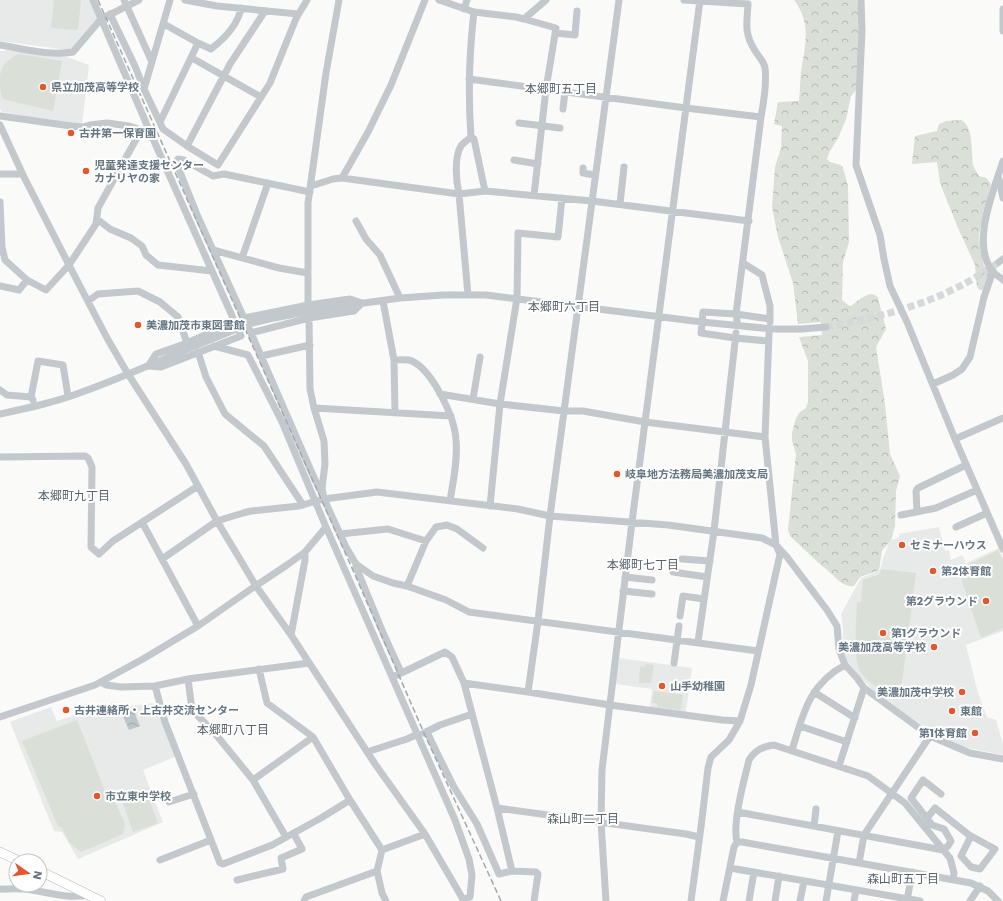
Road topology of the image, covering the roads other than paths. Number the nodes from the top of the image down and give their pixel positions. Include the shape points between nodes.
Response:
1 (93, 0) edge
2 (139, 0) edge
3 (170, 0) edge
4 (185, 0) edge
5 (307, 0) edge
6 (339, 0) edge
7 (425, 0) edge
8 (439, 0) edge
9 (467, 0) edge
10 (546, 0) edge
11 (619, 0) edge
12 (684, 0) edge
13 (861, 0) edge
14 (700, 1) edge
15 (125, 3) edge
16 (221, 3) edge
17 (241, 8) junction
18 (464, 9) junction
19 (1003, 9) edge
20 (265, 11) junction
21 (577, 11) dead end
22 (474, 12) junction
23 (110, 14) junction
24 (298, 14) junction
25 (101, 19) junction
26 (524, 19) junction
27 (164, 24) junction
28 (1003, 31) edge
29 (555, 33) junction
30 (198, 43) junction
31 (0, 45) edge
32 (192, 58) junction
33 (152, 62) junction
34 (224, 77) junction
35 (469, 79) junction
36 (144, 89) junction
37 (546, 89) junction
38 (565, 91) junction
39 (606, 96) junction
40 (261, 97) junction
41 (686, 108) junction
42 (562, 109) dead end
43 (0, 116) edge
44 (761, 117) junction
45 (160, 122) junction
46 (519, 123) dead end
47 (0, 125) edge
48 (542, 126) junction
49 (560, 128) dead end
50 (150, 132) junction
51 (471, 138) junction
52 (187, 146) junction
53 (514, 160) dead end
54 (1003, 160) edge
55 (538, 164) junction
56 (624, 167) dead end
57 (583, 168) dead end
58 (22, 172) junction
59 (0, 174) edge
60 (595, 175) junction
61 (342, 178) junction
62 (998, 178) junction
63 (268, 183) junction
64 (310, 189) junction
65 (485, 191) junction
66 (459, 194) junction
67 (534, 195) junction
68 (562, 198) junction
69 (1003, 198) edge
70 (592, 201) junction
71 (0, 202) edge
72 (620, 204) junction
73 (673, 212) junction
74 (96, 219) junction
75 (356, 221) dead end
76 (749, 221) junction
77 (213, 250) junction
78 (242, 258) junction
79 (743, 263) junction
80 (69, 265) junction
81 (212, 271) junction
82 (993, 271) junction
83 (308, 273) junction
84 (27, 280) junction
85 (1003, 280) edge
86 (0, 286) edge
87 (468, 295) junction
88 (400, 298) junction
89 (517, 298) junction
90 (88, 301) junction
91 (383, 301) junction
92 (362, 303) junction
93 (308, 305) junction
94 (579, 306) junction
95 (659, 316) junction
96 (736, 317) junction
97 (244, 318) junction
98 (309, 318) junction
99 (234, 322) junction
100 (702, 322) junction
101 (826, 328) tunnel mouth
102 (251, 333) junction
103 (735, 335) junction
104 (188, 345) junction
105 (310, 345) junction
106 (214, 346) junction
107 (198, 352) junction
108 (262, 356) junction
109 (480, 357) dead end
110 (394, 360) junction
111 (148, 366) junction
112 (128, 374) junction
113 (932, 384) junction
114 (0, 390) edge
115 (440, 394) junction
116 (68, 396) junction
117 (31, 397) junction
118 (474, 399) junction
119 (500, 404) junction
120 (35, 406) junction
121 (314, 408) junction
122 (564, 411) junction
123 (395, 412) junction
124 (0, 414) edge
125 (451, 416) junction
126 (1003, 418) edge
127 (645, 422) junction
128 (725, 432) junction
129 (765, 437) junction
130 (955, 439) junction
131 (0, 458) edge
132 (966, 465) junction
133 (198, 486) junction
134 (977, 490) junction
135 (323, 497) junction
136 (316, 500) junction
137 (450, 501) junction
138 (301, 505) junction
139 (490, 506) junction
140 (917, 512) junction
141 (987, 513) junction
142 (550, 516) junction
143 (901, 516) dead end
144 (217, 521) junction
145 (142, 522) junction
146 (632, 522) junction
147 (326, 527) junction
148 (956, 527) dead end
149 (714, 530) junction
150 (340, 534) junction
151 (426, 541) junction
152 (776, 545) junction
153 (483, 548) dead end
154 (1003, 549) edge
155 (305, 552) junction
156 (162, 559) junction
157 (682, 559) dead end
158 (710, 562) junction
159 (356, 564) junction
160 (673, 572) dead end
161 (625, 577) junction
162 (707, 577) junction
163 (652, 580) dead end
164 (256, 586) junction
165 (408, 586) junction
166 (623, 591) junction
167 (652, 594) dead end
168 (704, 599) junction
169 (680, 616) dead end
170 (538, 621) junction
171 (198, 626) junction
172 (679, 626) dead end
173 (618, 632) junction
174 (291, 635) junction
175 (678, 639) junction
176 (698, 642) junction
177 (758, 651) junction
178 (309, 663) junction
179 (674, 663) dead end
180 (845, 665) junction
181 (260, 669) junction
182 (401, 672) junction
183 (393, 677) junction
184 (188, 679) junction
185 (101, 682) junction
186 (464, 684) junction
187 (155, 686) junction
188 (864, 688) junction
189 (528, 692) junction
190 (814, 692) junction
191 (610, 705) junction
192 (472, 714) junction
193 (0, 718) edge
194 (855, 718) junction
195 (740, 721) junction
196 (800, 726) junction
197 (427, 732) junction
198 (418, 735) junction
199 (930, 736) junction
200 (313, 738) junction
201 (847, 742) junction
202 (792, 750) junction
203 (367, 752) junction
204 (1003, 759) edge
205 (839, 766) junction
206 (252, 780) junction
207 (892, 793) junction
208 (194, 794) junction
209 (941, 794) dead end
210 (350, 800) junction
211 (169, 802) dead end
212 (498, 808) junction
213 (816, 809) dead end
214 (738, 812) junction
215 (927, 818) junction
216 (601, 822) junction
217 (814, 826) junction
218 (838, 831) junction
219 (294, 834) junction
220 (425, 834) junction
221 (864, 835) junction
222 (971, 836) junction
223 (286, 837) junction
224 (699, 837) junction
225 (212, 840) junction
226 (737, 842) junction
227 (382, 850) junction
228 (943, 850) junction
229 (834, 858) junction
230 (160, 860) dead end
231 (859, 863) junction
232 (730, 868) junction
233 (376, 871) junction
234 (512, 872) junction
235 (754, 872) junction
236 (912, 872) junction
237 (48, 875) edge
238 (779, 876) junction
239 (953, 879) junction
240 (237, 880) dead end
241 (804, 881) junction
242 (829, 885) junction
243 (980, 886) junction
244 (0, 889) edge
245 (856, 890) junction
246 (88, 895) junction
247 (881, 898) edge
248 (64, 899) edge
249 (464, 900) edge
250 (907, 900) edge
251 (101, 901) edge
252 (304, 901) edge
253 (386, 901) edge
254 (534, 901) edge
255 (606, 901) edge
256 (690, 901) edge
257 (723, 901) edge
258 (749, 901) edge
259 (775, 901) edge
260 (800, 901) edge
261 (826, 901) edge
262 (854, 901) edge
263 (920, 901) edge
264 (970, 901) edge
265 (998, 901) edge

1 - 25 street
2 - 15 street
3 - 27 street
4 - 16 street
5 - 24 street
6 - 64 street
7 - 61 street via 391,85
8 - 18 street
9 - 18 street
10 - 26 street
11 - 39 street
12 - 14 street
13 - 113 street via 856,165 880,235 890,286
14 - 41 street
14 - 44 street via 748,4 747,33 765,67 765,98
15 - 23 street
15 - 33 street
16 - 17 street
17 - 20 street
17 - 30 street via 237,20 224,39 211,49
18 - 22 street
19 - 28 street
20 - 24 street
20 - 34 street
21 - 29 street via 575,35
22 - 26 street
22 - 35 street
23 - 25 street
23 - 36 street
24 - 40 street via 270,83
25 - 31 street via 73,52 44,53
25 - 50 street
26 - 29 street via 556,28
27 - 30 street
27 - 33 street
29 - 37 street
30 - 32 street
32 - 34 street
32 - 45 street
33 - 36 street
34 - 40 street
34 - 52 street
35 - 37 street
35 - 51 street
36 - 45 street
37 - 38 street
37 - 48 street
38 - 39 street
38 - 42 street
39 - 41 street
39 - 60 street
40 - 52 street via 218,165
41 - 44 street
41 - 73 street
43 - 50 street via 83,127 107,124 129,126
44 - 76 street
45 - 52 street via 163,129
46 - 48 street
47 - 58 street
48 - 49 street
48 - 55 street
50 - 74 street via 139,134 98,208
50 - 81 street
51 - 65 street via 474,139
51 - 66 street via 461,145 458,155 456,178
53 - 55 street
54 - 62 street
55 - 67 street
56 - 72 street
57 - 60 street via 584,173
58 - 59 street
58 - 80 street
60 - 70 street
61 - 64 street
61 - 66 street
62 - 69 street
62 - 82 street via 983,228 987,258
63 - 64 street
63 - 77 street via 224,174 213,176 178,159 176,162
63 - 78 street
64 - 83 street via 307,224
65 - 66 street
65 - 67 street
66 - 87 street
67 - 68 street
68 - 70 street
68 - 89 street via 558,237 518,233
70 - 72 street
70 - 94 street
71 - 84 street via 5,260
72 - 73 street
73 - 76 street
73 - 95 street
74 - 80 street via 96,224
74 - 81 street via 110,229 132,238 158,265
75 - 88 street via 380,255
76 - 79 street
77 - 78 street
77 - 97 street
78 - 83 street
79 - 96 street
79 - 96 street via 762,275 770,306 770,322
80 - 84 street via 46,290
80 - 90 street
81 - 99 street
82 - 85 street
82 - 113 street via 970,357 962,369
83 - 93 street
84 - 86 street via 20,290
87 - 88 street
87 - 89 street
88 - 91 street
89 - 94 street
89 - 119 street
90 - 104 street via 98,294 138,290 160,302 178,317
90 - 112 street
91 - 92 street
91 - 110 street
92 - 93 street via 350,299
92 - 98 street via 354,311
92 - 104 street, bridge via 269,319
93 - 97 street
94 - 95 street
94 - 122 street
95 - 100 street
95 - 127 street
96 - 100 street via 703,312
97 - 102 street
98 - 102 street
98 - 105 street
99 - 104 street
99 - 106 street via 241,336
100 - 101 street via 773,329
100 - 103 street via 701,333
102 - 108 street
103 - 128 street
103 - 129 street via 769,338
104 - 111 street
105 - 108 street
105 - 121 street via 310,389
106 - 107 street
106 - 136 street via 248,355 282,422
107 - 111 street via 161,367
107 - 138 street via 206,377 225,414 264,446
108 - 135 street
109 - 118 street
110 - 115 street via 413,361 426,373
110 - 123 street
111 - 112 street
112 - 116 street
112 - 133 street
113 - 130 street
114 - 117 street via 7,395
115 - 118 street
115 - 125 street
116 - 117 street via 63,365 38,361
116 - 120 street
117 - 120 street
118 - 119 street
119 - 122 street
119 - 139 street
120 - 124 street
121 - 123 street
121 - 135 street via 324,442
122 - 127 street via 583,411
122 - 142 street
123 - 125 street
125 - 137 street via 456,450
126 - 130 street
127 - 128 street
127 - 146 street
128 - 129 street
128 - 149 street
129 - 152 street
130 - 132 street
131 - 145 street via 88,458 92,467 90,547 98,554
132 - 134 street
132 - 140 street via 918,488
133 - 144 street
133 - 145 street
134 - 140 street via 936,508
134 - 141 street
135 - 136 street
135 - 137 street via 377,492
135 - 150 street
136 - 138 street
136 - 147 street
137 - 139 street
138 - 144 street via 251,511
139 - 142 street
140 - 143 street
141 - 148 street
141 - 154 street
142 - 146 street
142 - 170 street
144 - 156 street
144 - 164 street
145 - 156 street
146 - 149 street
146 - 161 street
147 - 155 street
147 - 183 street
149 - 152 street via 762,538
149 - 158 street
150 - 151 street via 388,529
150 - 159 street
151 - 153 street via 436,527 447,525 457,529
151 - 165 street
152 - 177 street via 780,554
152 - 180 street via 833,619 837,626 839,649
155 - 164 street
155 - 174 street
156 - 171 street
157 - 158 street
158 - 162 street
159 - 165 street via 373,576
159 - 182 street
160 - 162 street
161 - 163 street
161 - 166 street
162 - 168 street
164 - 171 street
164 - 174 street
165 - 170 street via 446,600 469,612
166 - 167 street
166 - 173 street
168 - 169 street via 683,596
168 - 176 street
170 - 173 street
170 - 189 street
171 - 185 street
172 - 175 street
173 - 175 street
173 - 191 street
174 - 178 street
175 - 176 street
175 - 179 street
176 - 177 street
177 - 195 street
178 - 181 street
178 - 203 street
180 - 188 street
180 - 190 street via 825,678
181 - 184 street
181 - 200 street via 267,703
182 - 183 street
182 - 186 street via 445,652 452,657
183 - 198 street
184 - 187 street
184 - 206 street via 192,710 213,731
185 - 187 street via 120,687
185 - 193 street
186 - 189 street
186 - 192 street
187 - 208 street via 165,722
188 - 194 street
188 - 199 street
189 - 191 street
190 - 194 street
190 - 196 street
191 - 195 street
191 - 216 street via 602,770
192 - 197 street
192 - 212 street
194 - 201 street
195 - 224 street via 729,740 711,757
196 - 201 street
196 - 202 street
197 - 198 street
197 - 234 street via 454,787 477,824 499,874
198 - 203 street
198 - 249 street via 456,820 469,859 471,889 470,897
199 - 204 street via 970,754
199 - 207 street
200 - 206 street
200 - 210 street
201 - 205 street
202 - 205 street
202 - 214 street via 774,745 752,754
203 - 220 street
205 - 207 street via 868,776
206 - 223 street
207 - 221 street
207 - 228 street via 905,803
208 - 211 street
208 - 225 street
209 - 215 street via 923,780 911,798
210 - 219 street
210 - 227 street
212 - 216 street
212 - 234 street
213 - 217 street
214 - 217 street
214 - 226 street via 735,836
215 - 222 street via 935,808
215 - 228 street via 932,825 944,829 949,837 948,846
216 - 224 street
216 - 255 street
217 - 218 street
218 - 221 street
218 - 229 street
219 - 223 street
219 - 240 street via 302,848 281,858 283,869
220 - 227 street
220 - 249 street
221 - 228 street
221 - 231 street
222 - 222 street via 995,849 980,869 971,867 961,856
223 - 225 street via 223,864 220,863
224 - 256 street
225 - 230 street
226 - 229 street
226 - 232 street
227 - 233 street
228 - 239 street via 950,858
229 - 231 street
229 - 242 street
231 - 236 street
232 - 235 street
232 - 257 street
233 - 252 street via 306,897
233 - 253 street
234 - 254 street via 538,874
235 - 238 street
235 - 258 street
236 - 239 street
236 - 250 street
237 - 246 main road
238 - 241 street
238 - 259 street
239 - 243 street
241 - 242 street
241 - 260 street
242 - 245 street
242 - 261 street
243 - 264 street
243 - 265 street via 993,894
244 - 248 street via 31,890
245 - 247 street
245 - 262 street
246 - 248 street
246 - 251 main road
247 - 250 street
250 - 263 street

